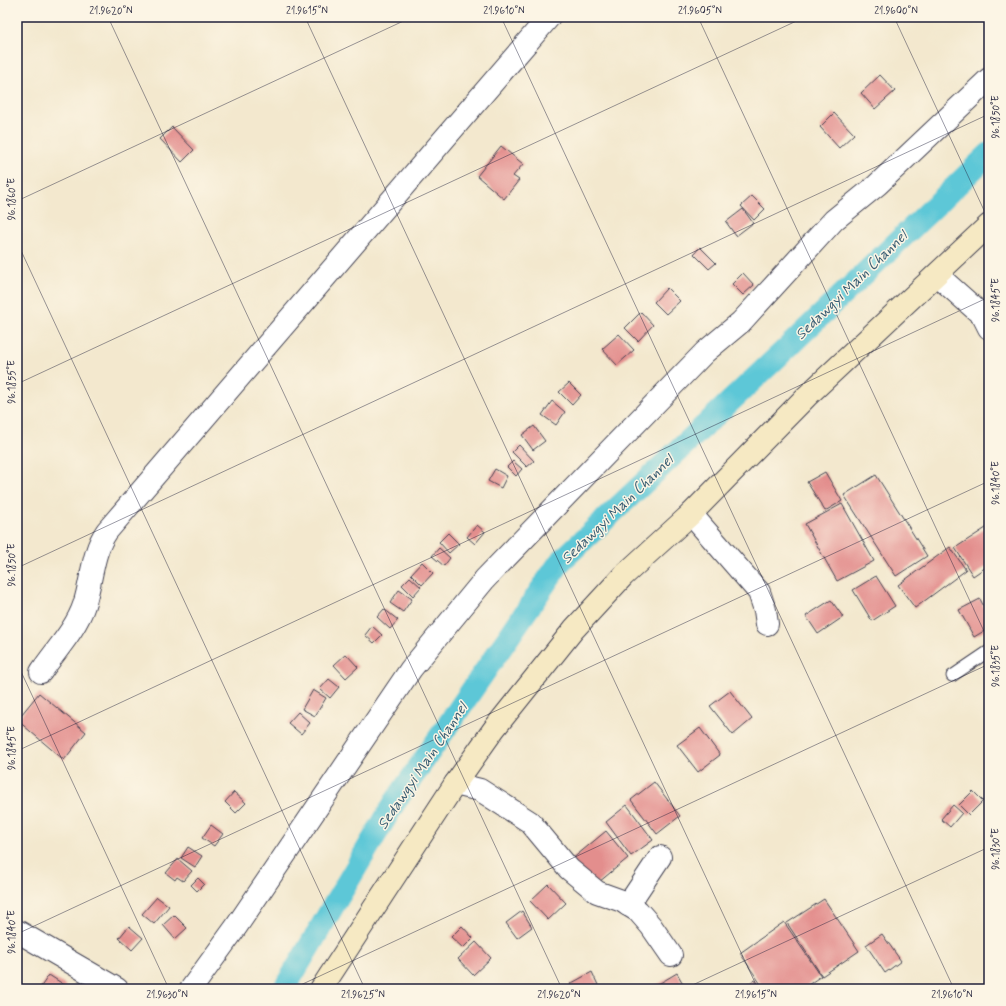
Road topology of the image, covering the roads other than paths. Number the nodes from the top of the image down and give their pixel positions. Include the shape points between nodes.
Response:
1 (549, 17) edge
2 (989, 79) edge
3 (989, 225) edge
4 (937, 275) junction
5 (989, 328) edge
6 (691, 514) junction
7 (767, 624) dead end
8 (989, 651) edge
9 (41, 672) dead end
10 (952, 676) dead end
11 (454, 784) junction
12 (660, 857) dead end
13 (628, 904) junction
14 (17, 931) edge
15 (671, 955) dead end
16 (117, 989) edge
17 (191, 989) edge
18 (321, 989) edge

1 - 9 street via 107,532 98,548 84,606
2 - 17 street via 877,185 834,220 741,322 705,352 485,579 410,669 236,927
3 - 4 street
4 - 5 street via 983,316
4 - 6 street via 807,396
6 - 7 street via 759,592
6 - 11 street via 623,576 574,629 494,729
8 - 10 lane
11 - 13 street via 480,790 522,816 536,828 569,869 596,892
11 - 18 street
12 - 13 street
13 - 15 street via 651,926
14 - 16 street

